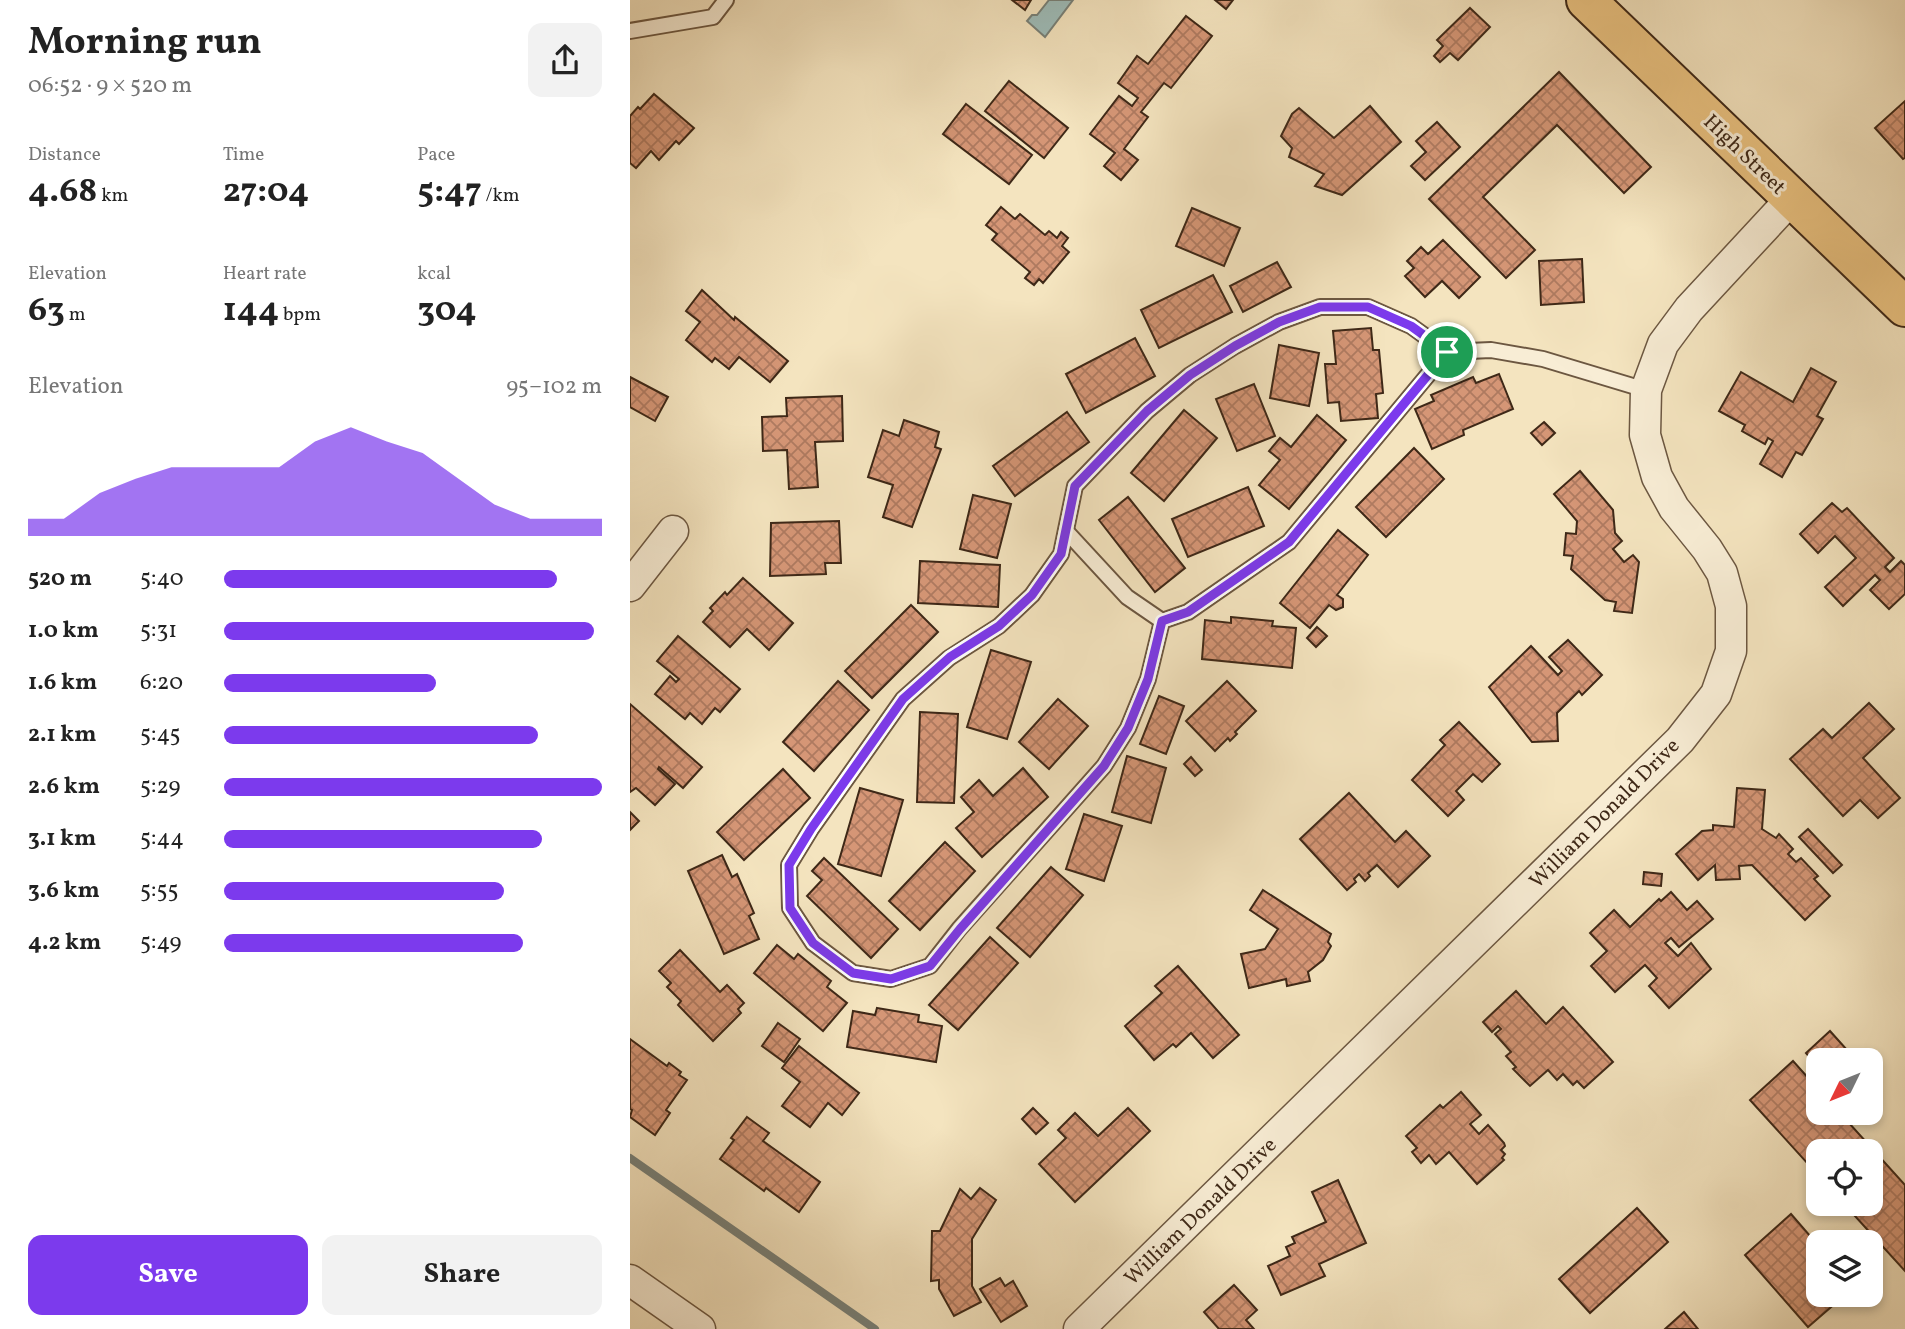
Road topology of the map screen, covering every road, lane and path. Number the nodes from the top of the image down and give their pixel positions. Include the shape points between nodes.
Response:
1 (726, 0) edge
2 (1586, 0) edge
3 (630, 31) edge
4 (1791, 199) junction
5 (1905, 307) edge
6 (1447, 352) junction
7 (1646, 390) junction
8 (673, 531) dead end
9 (1066, 531) junction
10 (630, 586) edge
11 (1162, 621) junction
12 (630, 1280) edge
13 (700, 1329) edge
14 (1079, 1329) edge

1 - 3 lane via 713,17
2 - 4 highway, High Street
4 - 5 highway, High Street
4 - 7 street, William Donald Drive via 1689,309 1663,344
6 - 7 lane via 1490,350 1542,359
6 - 9 lane via 1411,326 1368,307 1320,307 1279,322 1190,375 1147,411 1075,486
6 - 11 lane via 1289,542 1188,612
7 - 14 street, William Donald Drive via 1644,435 1657,477 1674,508 1723,573 1731,606 1731,651 1716,694 1680,740
8 - 10 street
9 - 11 lane via 1127,597
9 - 11 lane via 1061,554 1032,595 903,699 811,829 789,865 790,908 813,943 853,973 891,979 930,966 1104,766 1128,728 1148,679
12 - 13 street

